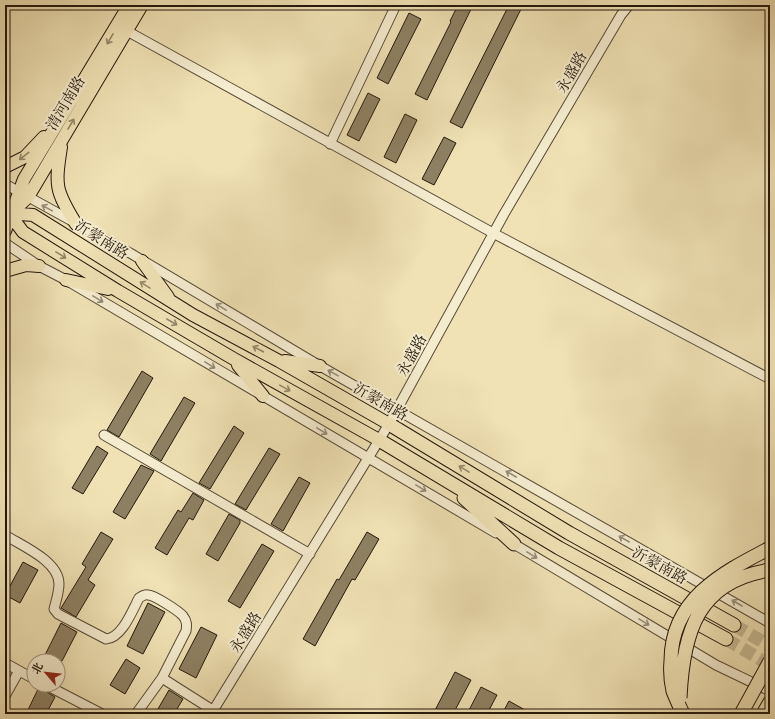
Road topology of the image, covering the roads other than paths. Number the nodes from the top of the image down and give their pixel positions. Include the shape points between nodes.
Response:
1 (129, 5) edge
2 (142, 5) edge
3 (396, 5) edge
4 (626, 5) edge
5 (629, 5) edge
6 (620, 15) junction
7 (127, 30) junction
8 (60, 120) junction
9 (62, 140) junction
10 (330, 144) junction
11 (5, 167) edge
12 (5, 184) edge
13 (23, 194) junction
14 (6, 213) edge
15 (76, 224) junction
16 (5, 231) edge
17 (493, 233) junction
18 (5, 243) edge
19 (142, 261) junction
20 (38, 266) junction
21 (5, 271) edge
22 (66, 280) junction
23 (118, 291) junction
24 (171, 301) junction
25 (234, 360) junction
26 (279, 361) junction
27 (320, 366) junction
28 (770, 379) edge
29 (263, 396) junction
30 (397, 409) junction
31 (389, 424) junction
32 (104, 435) dead end
33 (379, 440) junction
34 (370, 457) junction
35 (446, 480) junction
36 (5, 535) edge
37 (514, 544) junction
38 (770, 548) edge
39 (310, 554) junction
40 (770, 570) edge
41 (769, 620) edge
42 (734, 625) tunnel mouth
43 (726, 639) tunnel mouth
44 (770, 660) edge
45 (5, 663) edge
46 (770, 665) edge
47 (19, 671) junction
48 (26, 674) edge
49 (162, 678) junction
50 (759, 686) junction
51 (770, 691) edge
52 (61, 693) edge
53 (5, 696) edge
54 (770, 702) edge
55 (212, 712) edge
56 (102, 714) edge
57 (136, 714) edge
58 (682, 714) edge
59 (741, 714) edge
60 (744, 714) edge
61 (763, 714) edge

1 -> 8 main road, 清河南路
2 - 7 main road, 清河南路
3 - 10 street
4 - 6 street
5 - 6 street, 永盛路
6 - 17 street, 永盛路
9 -> 7 main road, 清河南路
7 - 10 street
8 -> 11 main road via 25,157
8 - 13 main road, 清河南路
9 - 13 main road, 清河南路
9 - 15 main road via 57,190
10 - 17 street
12 - 13 street
13 - 14 main road, 清河南路
15 -> 13 street
14 - 16 main road, 清河南路
14 -> 23 main road via 23,232
24 -> 14 main road, 沂蒙南路 via 33,215
15 - 19 street
17 - 28 street
17 - 30 street, 永盛路
18 - 20 street
19 - 24 main road
27 -> 19 street
20 - 21 main road via 26,265
20 - 22 street
22 - 23 main road
22 -> 29 street
23 -> 25 main road
26 -> 24 main road, 沂蒙南路
25 - 29 main road
25 -> 33 main road
26 - 27 main road
26 - 31 main road, 沂蒙南路
30 -> 27 street
29 -> 34 street via 343,444
30 - 31 street, 永盛路
41 -> 30 street
31 - 33 street, 永盛路
42 -> 31 highway, 沂蒙南路 via 569,533
32 - 39 street
33 - 34 street, 永盛路
33 - 35 highway
34 -> 37 street
34 - 39 street, 永盛路
35 - 37 highway
35 - 43 highway via 558,548
36 - 49 street via 51,564 57,572 59,584 54,609 58,614 106,639 112,639 118,633 142,596 156,598 183,615 187,624 186,631
37 -> 50 street via 716,665
38 - 58 highway, bridge via 713,581 698,593 686,609 676,629 671,649 670,671 673,691
39 - 55 street, 永盛路
40 - 58 highway, bridge via 752,573 729,584 707,600 688,636 682,667
44 - 59 highway, bridge
45 - 47 street
46 - 50 main road
47 - 48 street
47 - 53 street
49 - 55 street
49 - 57 street
50 - 51 street
50 - 60 main road
52 - 56 street
54 - 61 highway

